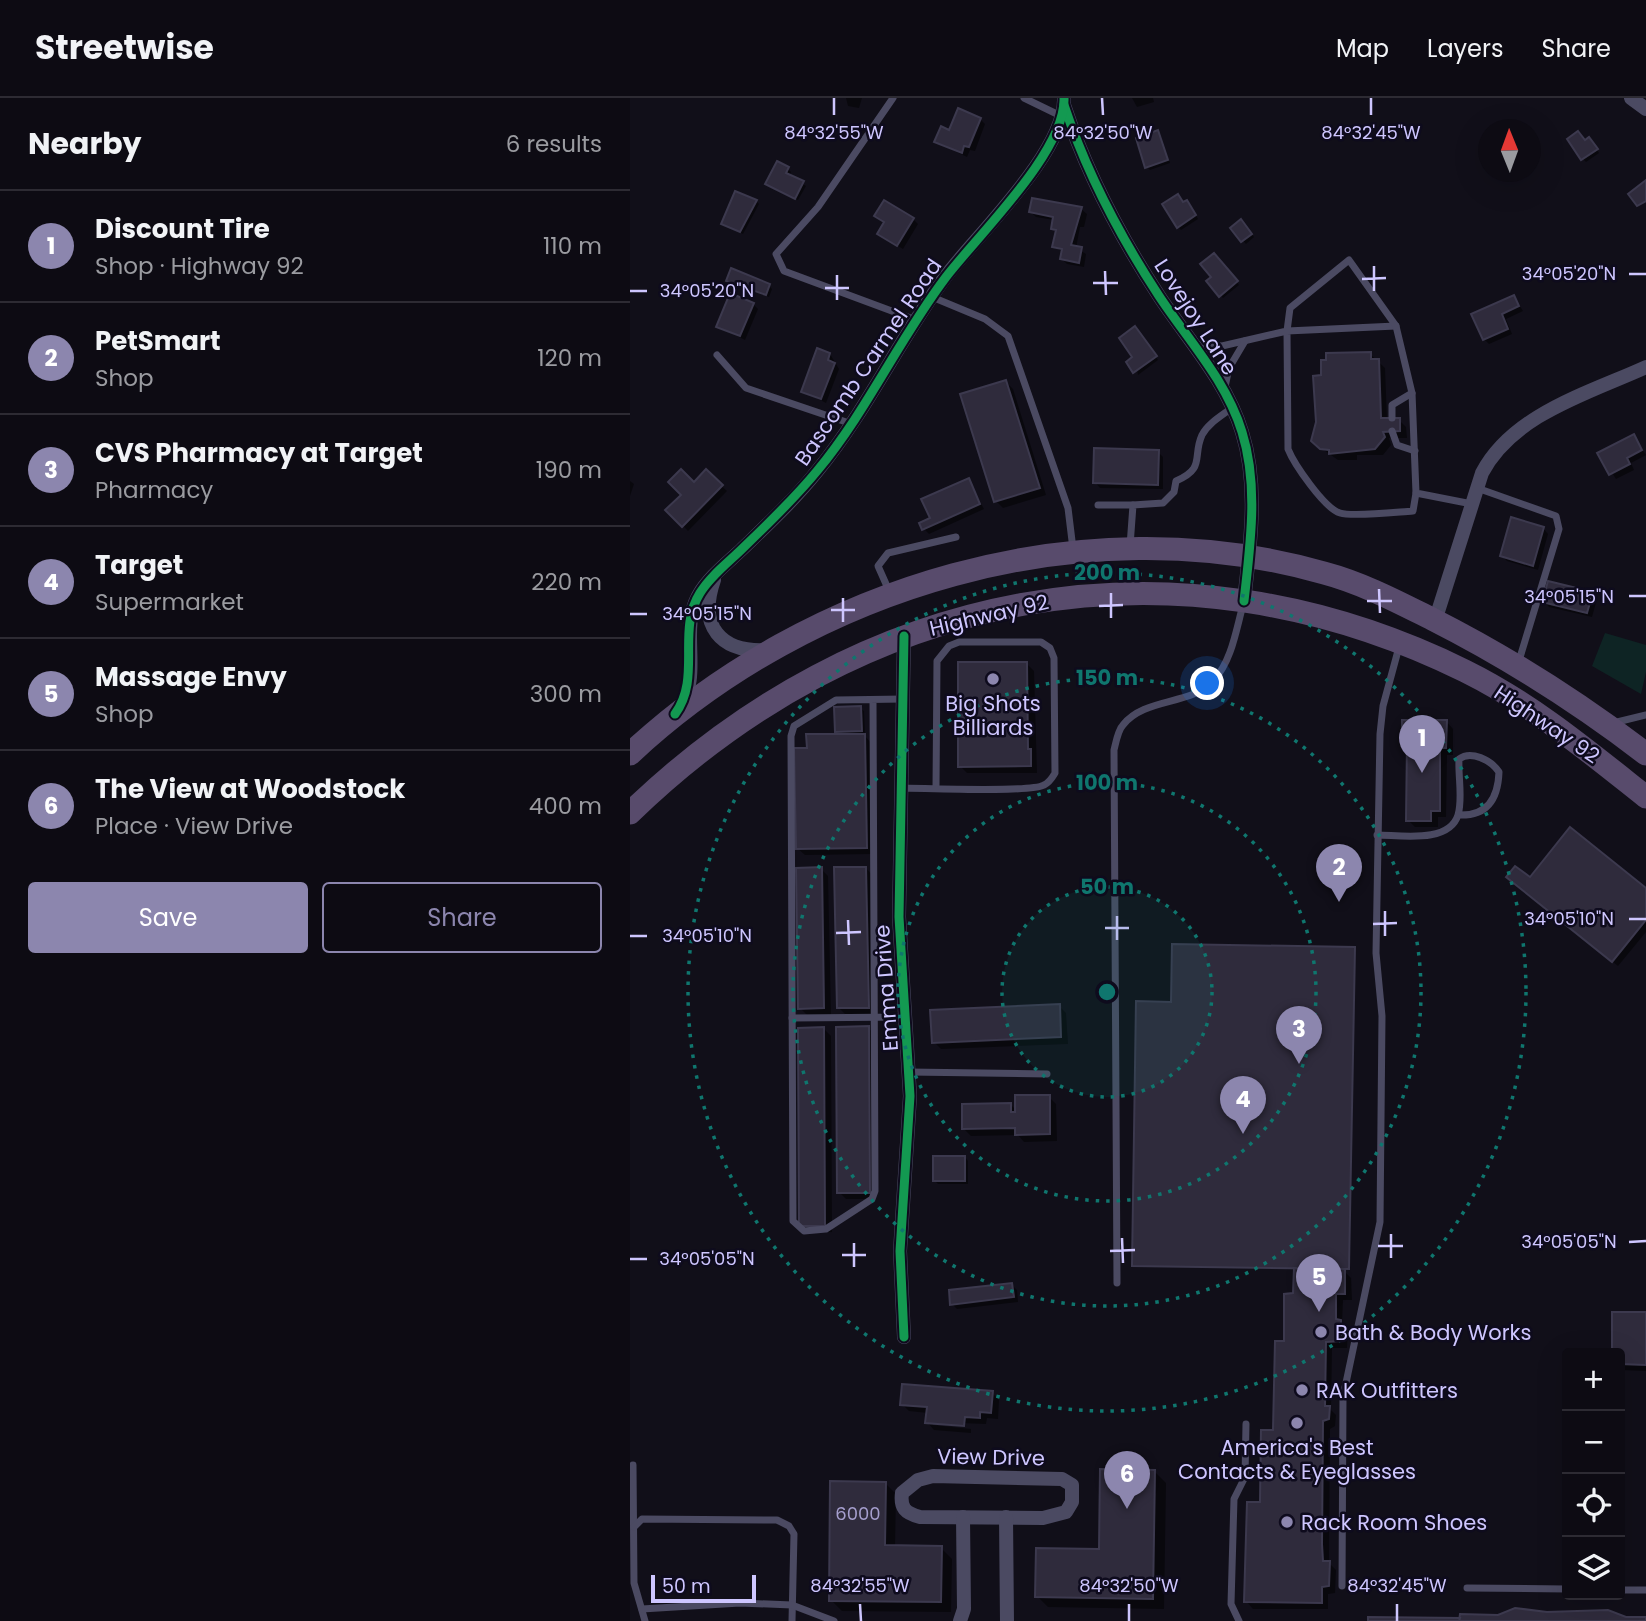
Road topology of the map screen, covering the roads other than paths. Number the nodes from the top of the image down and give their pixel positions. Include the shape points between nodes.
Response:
1 (893, 98) edge
2 (1024, 98) edge
3 (1631, 98) edge
4 (1063, 107) edge
5 (1646, 109) edge
6 (931, 297) junction
7 (916, 320) junction
8 (1396, 326) junction
9 (1287, 331) junction
10 (1246, 340) junction
11 (1194, 344) junction
12 (717, 355) dead end
13 (1646, 366) edge
14 (1224, 391) junction
15 (1412, 393) junction
16 (1233, 407) junction
17 (1392, 418) dead end
18 (852, 424) junction
19 (1392, 431) dead end
20 (1415, 451) junction
21 (1478, 488) junction
22 (1416, 493) junction
23 (1098, 505) dead end
24 (1133, 505) junction
25 (1472, 505) junction
26 (956, 537) dead end
27 (1130, 550) junction
28 (1073, 553) junction
29 (1248, 557) junction
30 (722, 568) junction
31 (890, 594) junction
32 (1244, 601) junction
33 (1435, 621) junction
34 (904, 636) junction
35 (1400, 642) junction
36 (769, 650) junction
37 (1518, 664) junction
38 (873, 699) junction
39 (903, 699) junction
40 (675, 714) junction
41 (1646, 715) edge
42 (1607, 724) junction
43 (630, 754) edge
44 (1646, 754) edge
45 (900, 788) junction
46 (936, 788) junction
47 (1646, 797) edge
48 (630, 813) edge
49 (1459, 814) junction
50 (1377, 835) junction
51 (906, 1017) junction
52 (792, 1018) junction
53 (874, 1018) junction
54 (909, 1072) junction
55 (1047, 1074) dead end
56 (1117, 1283) dead end
57 (904, 1337) dead end
58 (1246, 1424) dead end
59 (633, 1465) dead end
60 (963, 1517) junction
61 (1006, 1517) junction
62 (634, 1527) junction
63 (1342, 1586) dead end
64 (1467, 1588) dead end
65 (1562, 1589) edge
66 (1625, 1590) edge
67 (1646, 1590) edge
68 (792, 1605) junction
69 (642, 1609) junction
70 (645, 1621) edge
71 (792, 1621) edge
72 (834, 1621) edge
73 (960, 1621) edge
74 (1007, 1621) edge
75 (1239, 1621) edge

1 - 7 lane via 818,206 776,254 784,271
2 - 4 lane
3 - 5 street
4 - 6 street, Bascomb Carmel Road via 1027,178
4 - 11 street, Lovejoy Lane via 1130,246
6 - 7 street, Bascomb Carmel Road
6 - 28 lane via 985,318 1008,336 1068,508
7 - 18 street, Bascomb Carmel Road
8 - 9 lane
8 - 9 lane via 1349,260 1290,308
8 - 15 lane
9 - 10 lane
9 - 22 lane via 1288,449 1294,463 1340,513 1413,511
10 - 11 lane via 1222,346
10 - 14 lane via 1229,368
11 - 14 street, Lovejoy Lane
12 - 18 lane via 746,388
13 - 21 street via 1520,429 1490,457
14 - 16 street, Lovejoy Lane
15 - 17 lane via 1392,405
15 - 20 lane
16 - 24 lane via 1209,426 1202,436 1198,465 1176,481 1174,492 1163,503
16 - 29 street, Lovejoy Lane via 1249,461
18 - 30 street, Bascomb Carmel Road via 794,497
19 - 20 lane via 1397,445
20 - 22 lane
21 - 25 street
21 - 37 lane via 1556,516 1559,529
22 - 25 lane
23 - 24 lane
24 - 27 lane
25 - 33 street
26 - 31 lane via 888,553 878,566
27 - 28 main road, Highway 92
27 - 29 main road, Highway 92
28 - 31 main road, Highway 92 via 984,568
29 - 32 street, Lovejoy Lane
29 - 33 main road, Highway 92 via 1326,573
30 - 36 street, Bascomb Carmel Road via 706,610 716,633 740,648
30 - 40 street, Bascomb Carmel Road via 693,606 688,688
31 - 36 main road, Highway 92
32 - 34 main road, Highway 92 via 1159,594 1077,597 990,610
32 - 35 main road, Highway 92 via 1313,614
32 - 56 lane via 1227,663 1213,682 1140,711 1122,725 1114,750
33 - 37 main road, Highway 92
34 - 39 street, Emma Drive
34 - 48 main road, Highway 92 via 817,674 760,706 697,752
35 - 47 main road, Highway 92 via 1508,695 1584,746
35 - 50 lane via 1382,706
36 - 40 main road, Highway 92
37 - 42 main road, Highway 92
38 - 39 lane
38 - 52 lane via 836,700 793,726
38 - 53 lane
39 - 45 street, Emma Drive
40 - 43 main road, Highway 92
41 - 42 lane
42 - 44 main road, Highway 92
45 - 46 lane
45 - 51 street, Emma Drive via 899,917
46 - 46 lane via 1035,788 1051,780 1055,773 1054,658 1050,648 1041,642 959,642 942,652 937,661
49 - 49 lane via 1459,760 1480,757 1499,772 1491,801 1475,816
49 - 50 lane via 1452,827 1437,835
50 - 63 lane via 1376,953 1382,1016 1380,1222 1343,1397
51 - 53 lane
51 - 54 street, Emma Drive
52 - 53 lane
52 - 53 lane via 793,1221 804,1231 826,1229 873,1199
54 - 55 lane
54 - 57 street, Emma Drive via 900,1251
58 - 75 lane via 1244,1477 1234,1499 1231,1604
59 - 62 lane
60 - 61 street, View Drive
60 - 61 street, View Drive via 911,1515 902,1507 902,1493 918,1480 933,1476 1062,1479 1072,1485 1072,1502 1066,1512 1043,1518
60 - 73 street via 964,1609
61 - 74 street
62 - 68 lane via 642,1519 777,1520 789,1525 794,1534
62 - 69 lane via 634,1584
64 - 65 lane
66 - 67 lane
68 - 69 lane
68 - 71 lane
68 - 72 lane
69 - 70 lane

